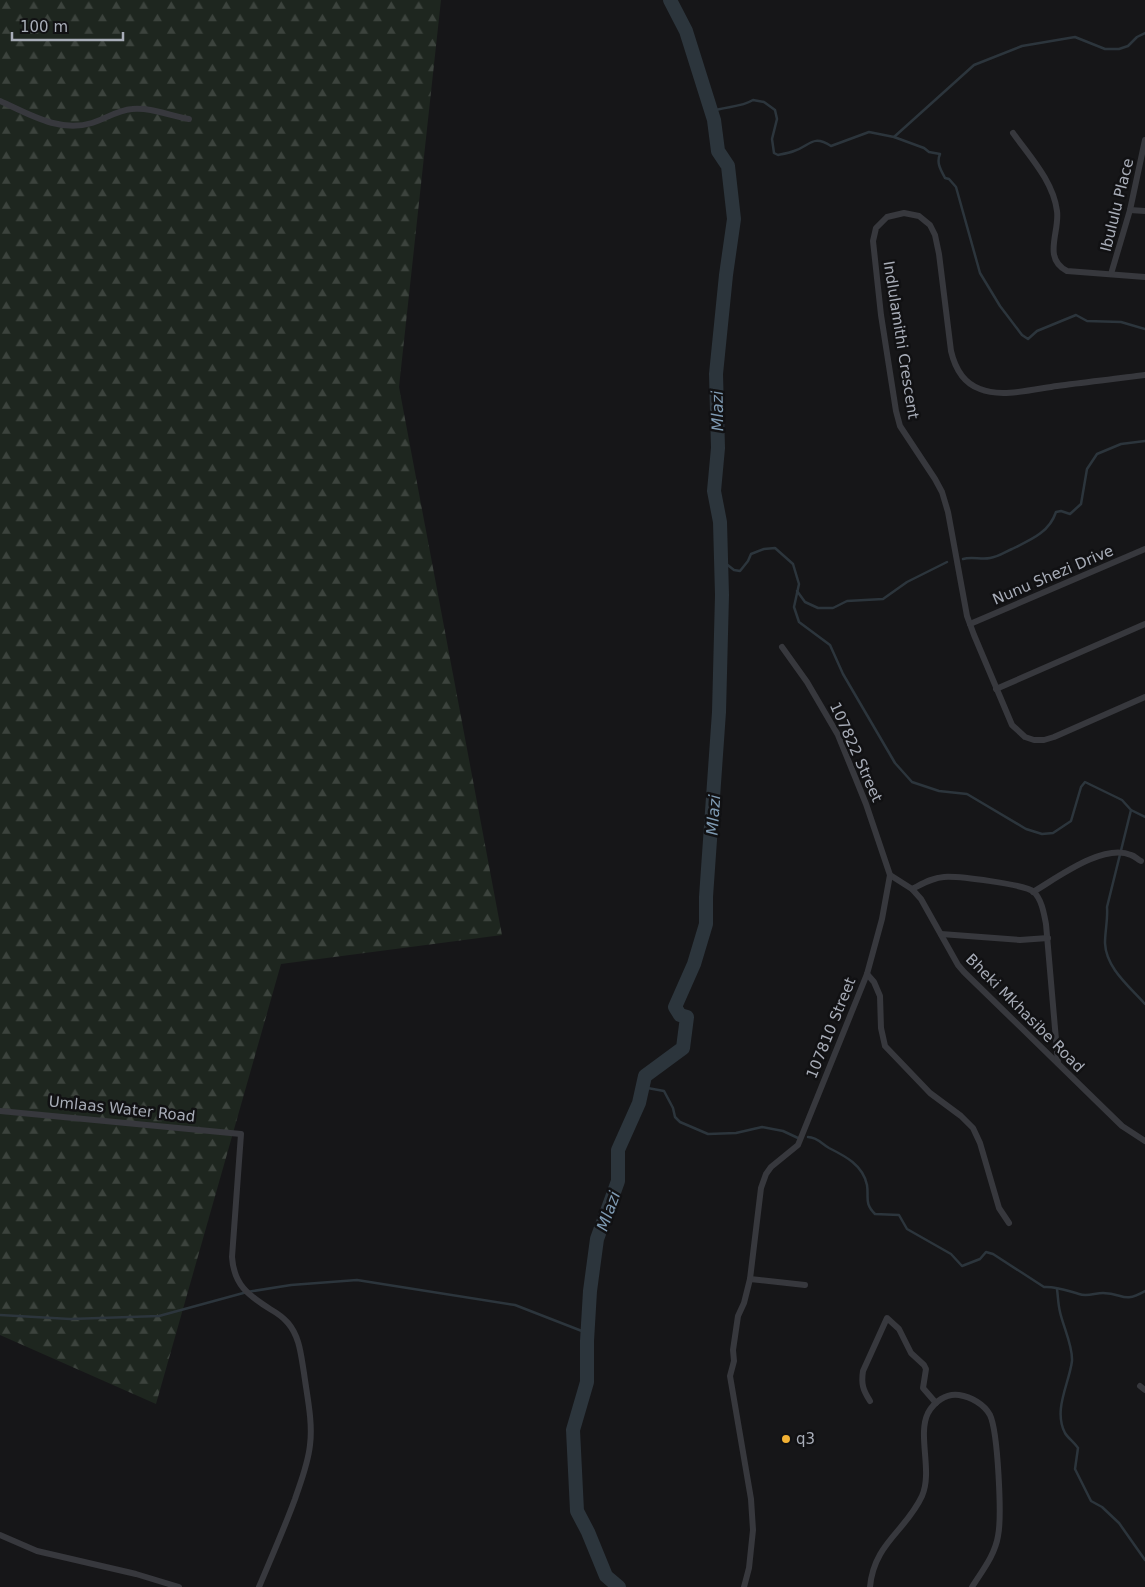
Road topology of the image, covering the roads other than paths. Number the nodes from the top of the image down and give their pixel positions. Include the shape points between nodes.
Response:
1 (0, 101) edge
2 (190, 119) dead end
3 (1013, 133) dead end
4 (1145, 140) edge
5 (1130, 210) junction
6 (1145, 211) edge
7 (1111, 274) junction
8 (1145, 277) edge
9 (1145, 375) edge
10 (1145, 550) edge
11 (970, 624) junction
12 (1145, 624) edge
13 (782, 647) dead end
14 (996, 689) junction
15 (1145, 697) edge
16 (1141, 861) dead end
17 (890, 875) junction
18 (912, 890) junction
19 (1034, 892) junction
20 (941, 934) junction
21 (1048, 938) junction
22 (867, 974) junction
23 (1058, 1064) junction
24 (0, 1111) edge
25 (1145, 1141) edge
26 (1009, 1223) dead end
27 (750, 1279) junction
28 (805, 1285) dead end
29 (870, 1401) dead end
30 (936, 1403) junction
31 (0, 1535) edge
32 (179, 1587) edge
33 (259, 1587) edge
34 (744, 1587) edge
35 (870, 1587) edge
36 (972, 1587) edge

1 - 2 street via 62,126 78,126 136,109
3 - 7 street via 1050,185 1058,213 1054,254 1058,265 1067,271
4 - 5 street, Ibululu Place
5 - 6 street
5 - 7 street, Ibululu Place
7 - 8 street
9 - 11 street, Indlulamithi Crescent via 1002,392 980,390 967,382 954,364 939,254 930,225 919,216 904,213 892,214 879,223 873,241 896,412 905,435 942,492
10 - 11 street, Nunu Shezi Drive
11 - 14 street, Indlulamithi Crescent
12 - 14 street
13 - 17 street, 107822 Street via 838,735
14 - 15 street, Indlulamithi Crescent via 1012,725 1025,737 1034,740 1054,737
16 - 19 street via 1132,855 1103,855 1077,866
17 - 18 street, Bheki Mkhasibe Road
17 - 22 street, 107810 Street
18 - 19 street via 932,880 952,877 1019,886
18 - 20 street, Bheki Mkhasibe Road via 921,899
19 - 21 street via 1042,907
20 - 21 street via 1020,940
20 - 23 street, Bheki Mkhasibe Road via 964,972
21 - 23 street
22 - 26 street via 880,996 885,1046 930,1093 973,1128 1000,1208
22 - 27 street, 107810 Street via 798,1145 766,1174 757,1214
23 - 25 street, Bheki Mkhasibe Road via 1122,1126
24 - 33 street, Umlaas Water Road via 241,1134 232,1257 234,1273 243,1289 281,1316 296,1336 305,1379 311,1436 302,1480
27 - 28 street
27 - 34 street via 738,1316 730,1376 751,1499 753,1530
29 - 30 street via 861,1380 887,1318 899,1330 911,1353 924,1365 923,1388
30 - 35 street via 925,1422 924,1489 917,1505 876,1560
30 - 36 street via 954,1395 976,1401 989,1413 994,1430 998,1536 988,1562
31 - 32 street via 37,1552

